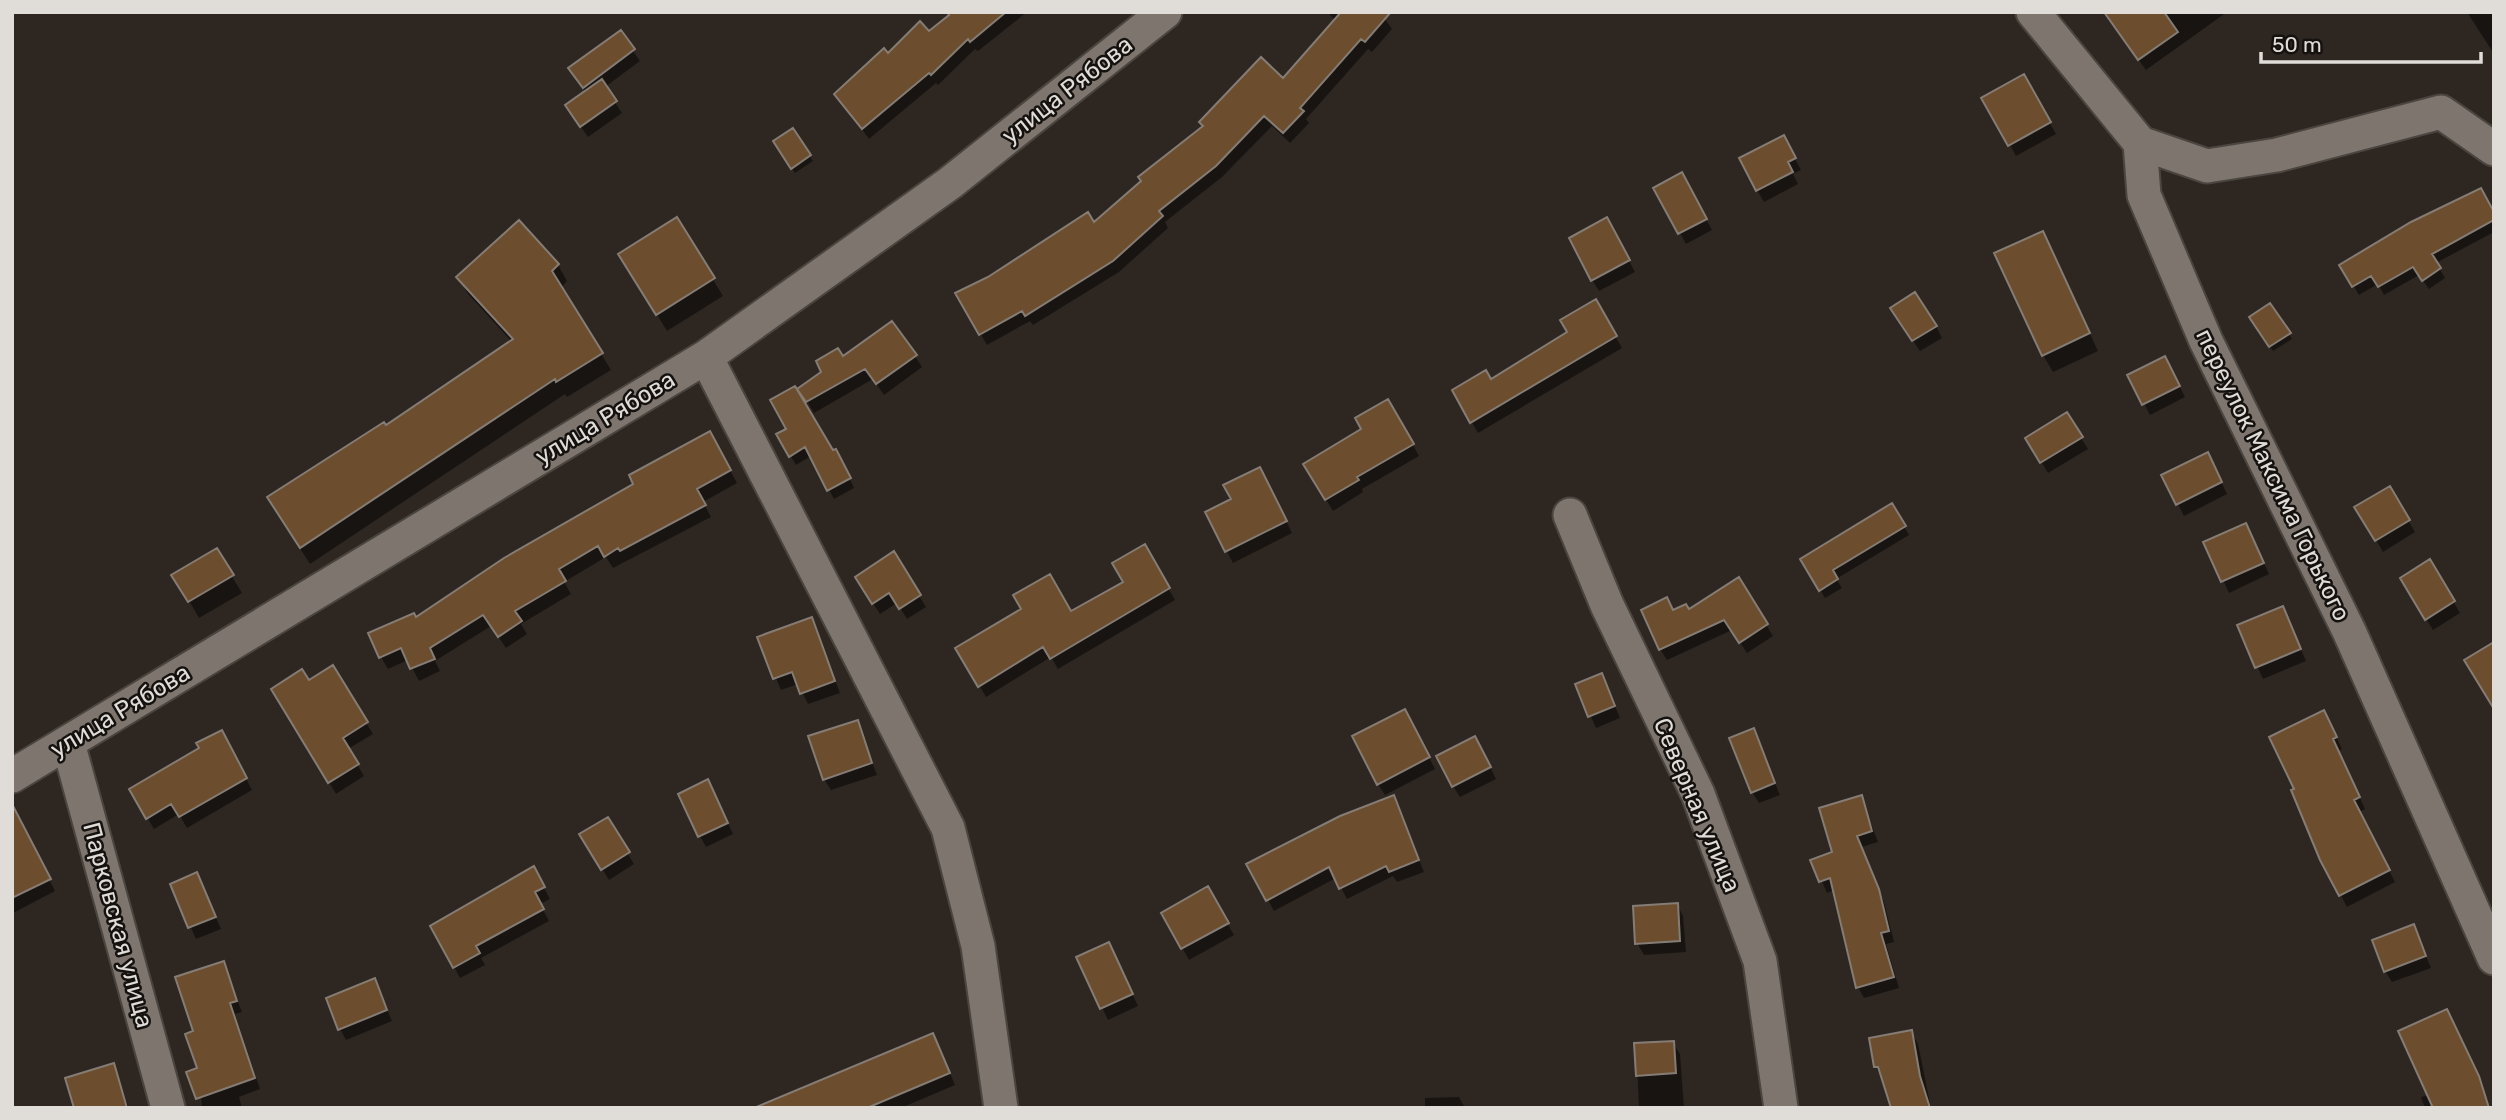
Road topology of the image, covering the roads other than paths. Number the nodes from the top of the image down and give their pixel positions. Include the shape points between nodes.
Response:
1 (1165, 12) edge
2 (2033, 12) edge
3 (2140, 143) junction
4 (2494, 149) edge
5 (706, 358) junction
6 (1570, 515) dead end
7 (68, 743) junction
8 (12, 776) edge
9 (2494, 958) edge
10 (168, 1108) edge
11 (1001, 1108) edge
12 (1781, 1108) edge

1 - 5 street, улица Рябова via 950,183
2 - 3 street
3 - 4 street via 2207,166 2277,155 2441,111
3 - 9 street, переулок Максима Горького via 2144,195 2206,341 2349,631
5 - 7 street, улица Рябова
5 - 11 street via 948,828 978,946
6 - 12 street, Северная улица via 1607,605 1698,794 1760,961
7 - 8 street, улица Рябова
7 - 10 street, Парковская улица

